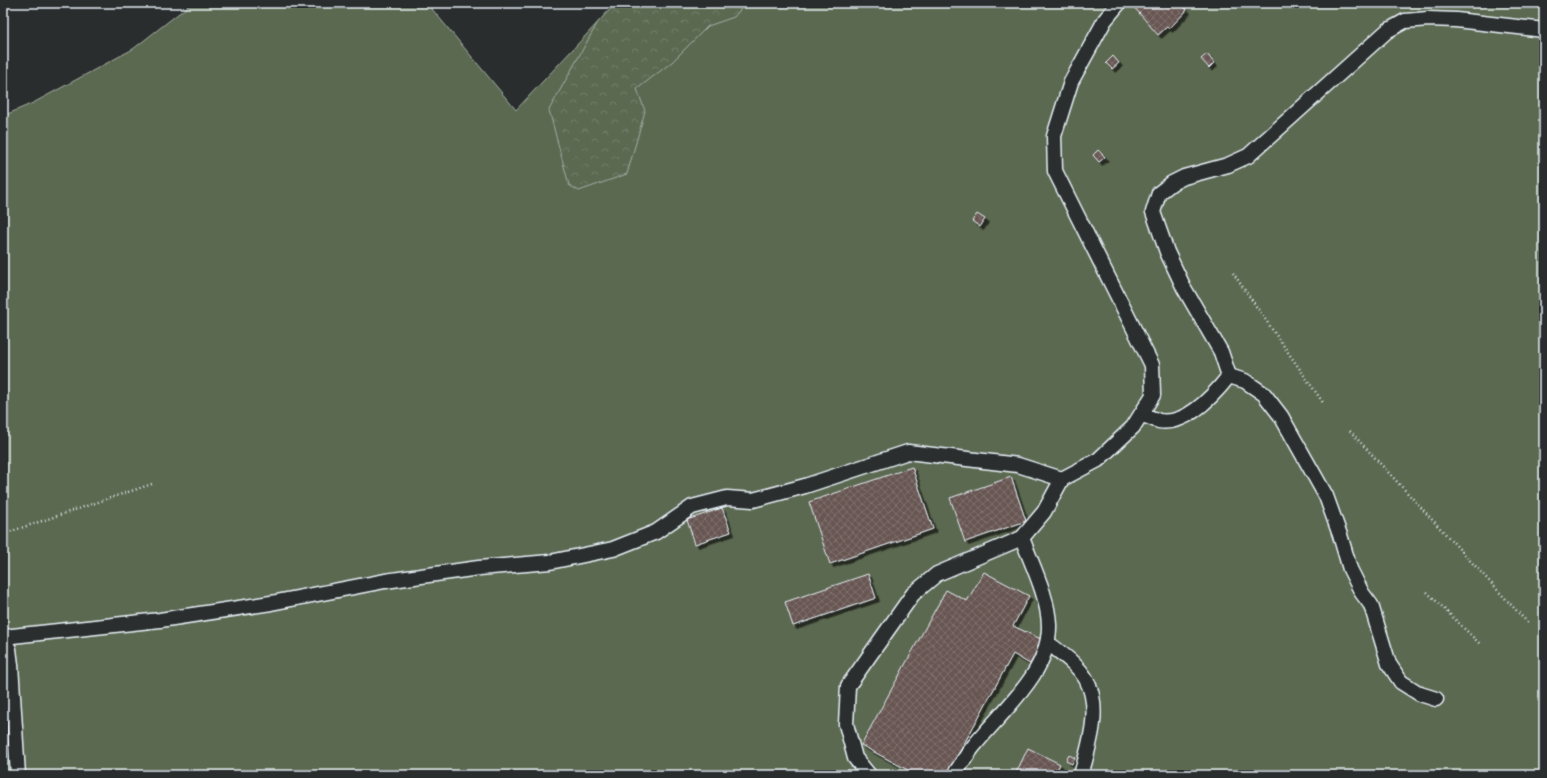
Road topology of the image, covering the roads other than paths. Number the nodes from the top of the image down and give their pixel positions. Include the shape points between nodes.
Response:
1 (1119, 3) edge
2 (1544, 30) edge
3 (1229, 376) junction
4 (1141, 414) junction
5 (1062, 479) junction
6 (1022, 538) junction
7 (3, 638) edge
8 (1048, 643) junction
9 (1436, 700) dead end
10 (18, 775) edge
11 (869, 775) edge
12 (954, 775) edge
13 (1081, 775) edge

1 - 4 lane via 1105,20 1071,82 1054,136 1055,171 1152,365 1153,395
2 - 3 lane via 1456,20 1405,21 1387,31 1248,156 1228,165 1184,177 1159,193 1153,212 1158,230 1184,288 1221,352
3 - 4 lane via 1217,392 1198,409 1171,420 1159,421
3 - 9 lane via 1245,381 1264,394 1281,416 1326,496 1350,569 1371,605 1389,664 1401,682
4 - 5 lane via 1133,426 1098,460
5 - 6 lane via 1044,512
5 - 7 lane via 1018,465 908,452 805,486 753,500 727,498 692,507 656,532 613,550 550,562 385,580 271,603 160,620
6 - 8 lane via 1044,598 1049,624
6 - 11 lane via 937,574 914,594 848,686 846,724 855,758
7 - 10 lane via 9,649 11,665
8 - 12 lane via 1044,655 1015,702 973,747
8 - 13 lane via 1071,661 1086,679 1092,697 1093,729

